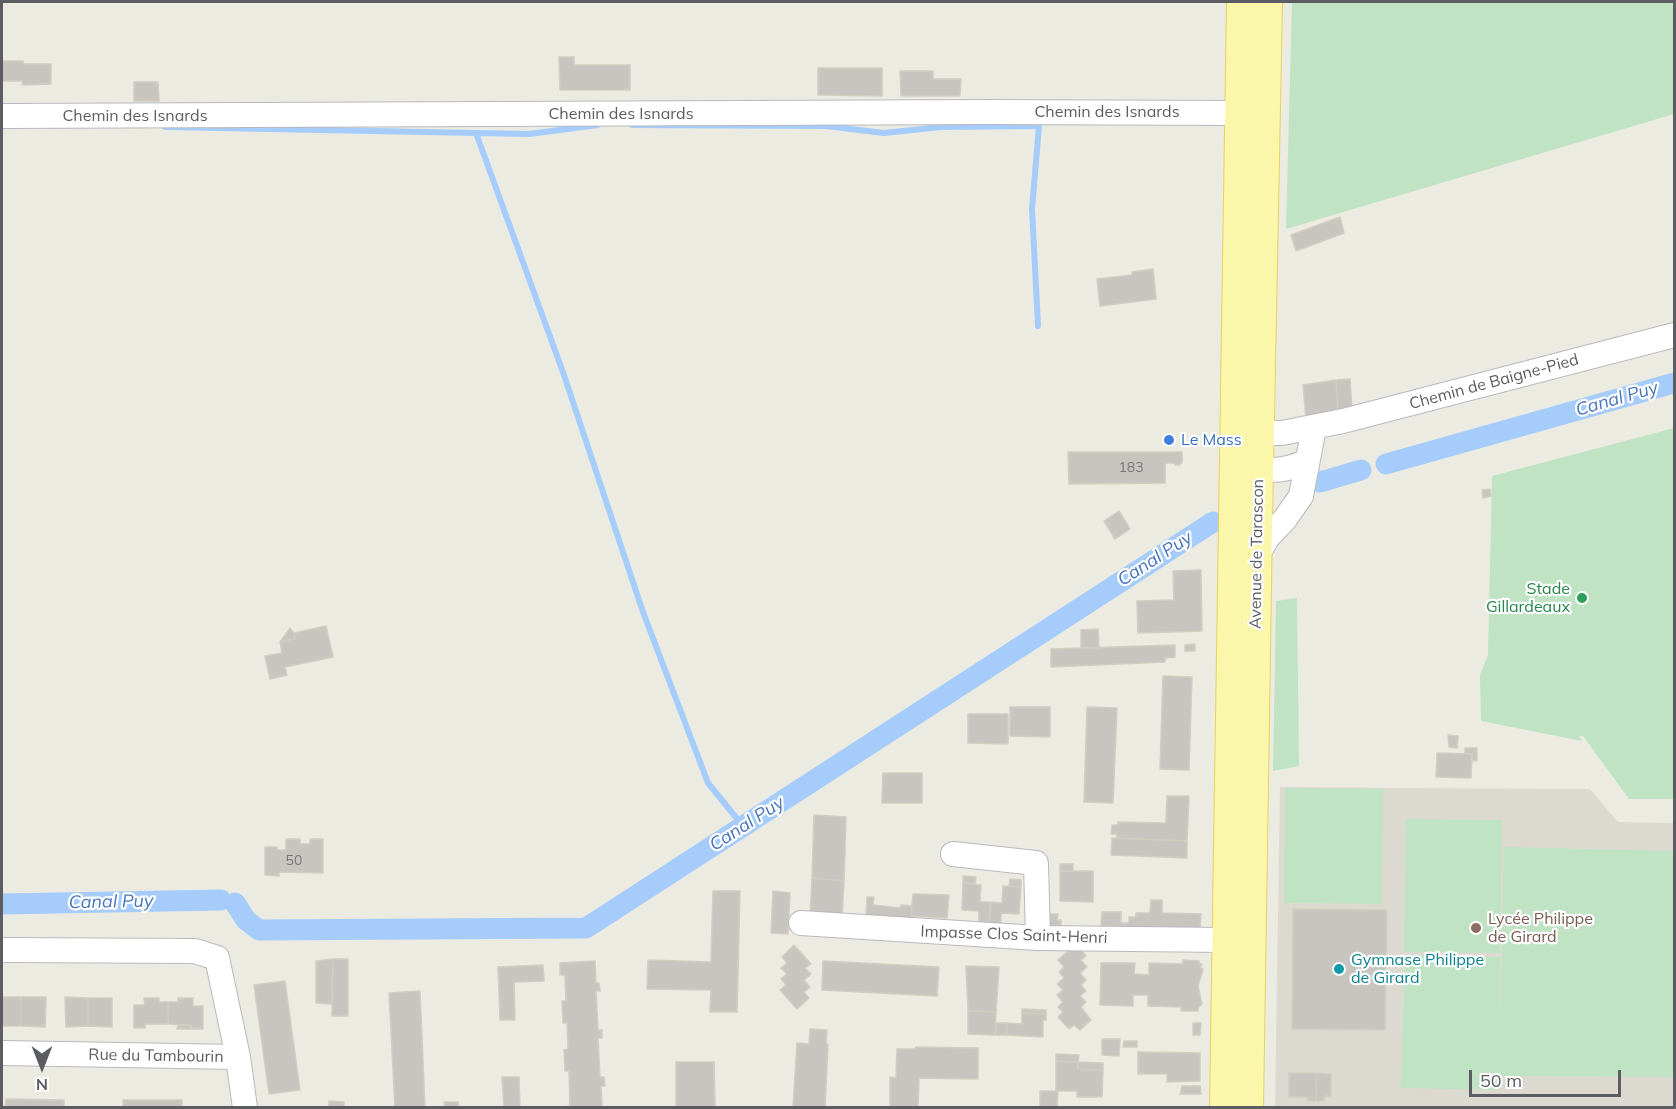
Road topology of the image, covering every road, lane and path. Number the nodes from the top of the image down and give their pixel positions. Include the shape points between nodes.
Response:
1 (1242, 2) edge
2 (1268, 2) edge
3 (1240, 113) junction
4 (2, 116) edge
5 (1674, 335) edge
6 (1314, 428) junction
7 (1245, 451) junction
8 (1307, 461) junction
9 (1256, 558) junction
10 (953, 854) dead end
11 (801, 923) dead end
12 (1038, 938) junction
13 (1226, 940) junction
14 (2, 950) edge
15 (2, 1053) edge
16 (238, 1057) junction
17 (245, 1107) edge
18 (1225, 1107) edge
19 (1248, 1107) edge

1 - 3 main road, Avenue de Tarascon
2 - 7 main road, Avenue de Tarascon
3 - 4 street, Chemin des Isnards
3 - 7 main road, Avenue de Tarascon
5 - 6 street, Chemin de Baigne-Pied
6 - 7 street, Chemin de Baigne-Pied via 1282,432
6 - 8 street
7 - 8 street via 1270,470 1283,470
7 - 9 main road, Avenue de Tarascon
7 - 13 main road, Avenue de Tarascon
8 - 9 street via 1300,496
9 - 19 main road, Avenue de Tarascon
10 - 12 street via 1036,863
11 - 12 street, Impasse Clos Saint-Henri
12 - 13 street, Impasse Clos Saint-Henri
13 - 18 main road, Avenue de Tarascon
14 - 16 street via 195,951 217,958
15 - 16 street, Rue du Tambourin
16 - 17 street

